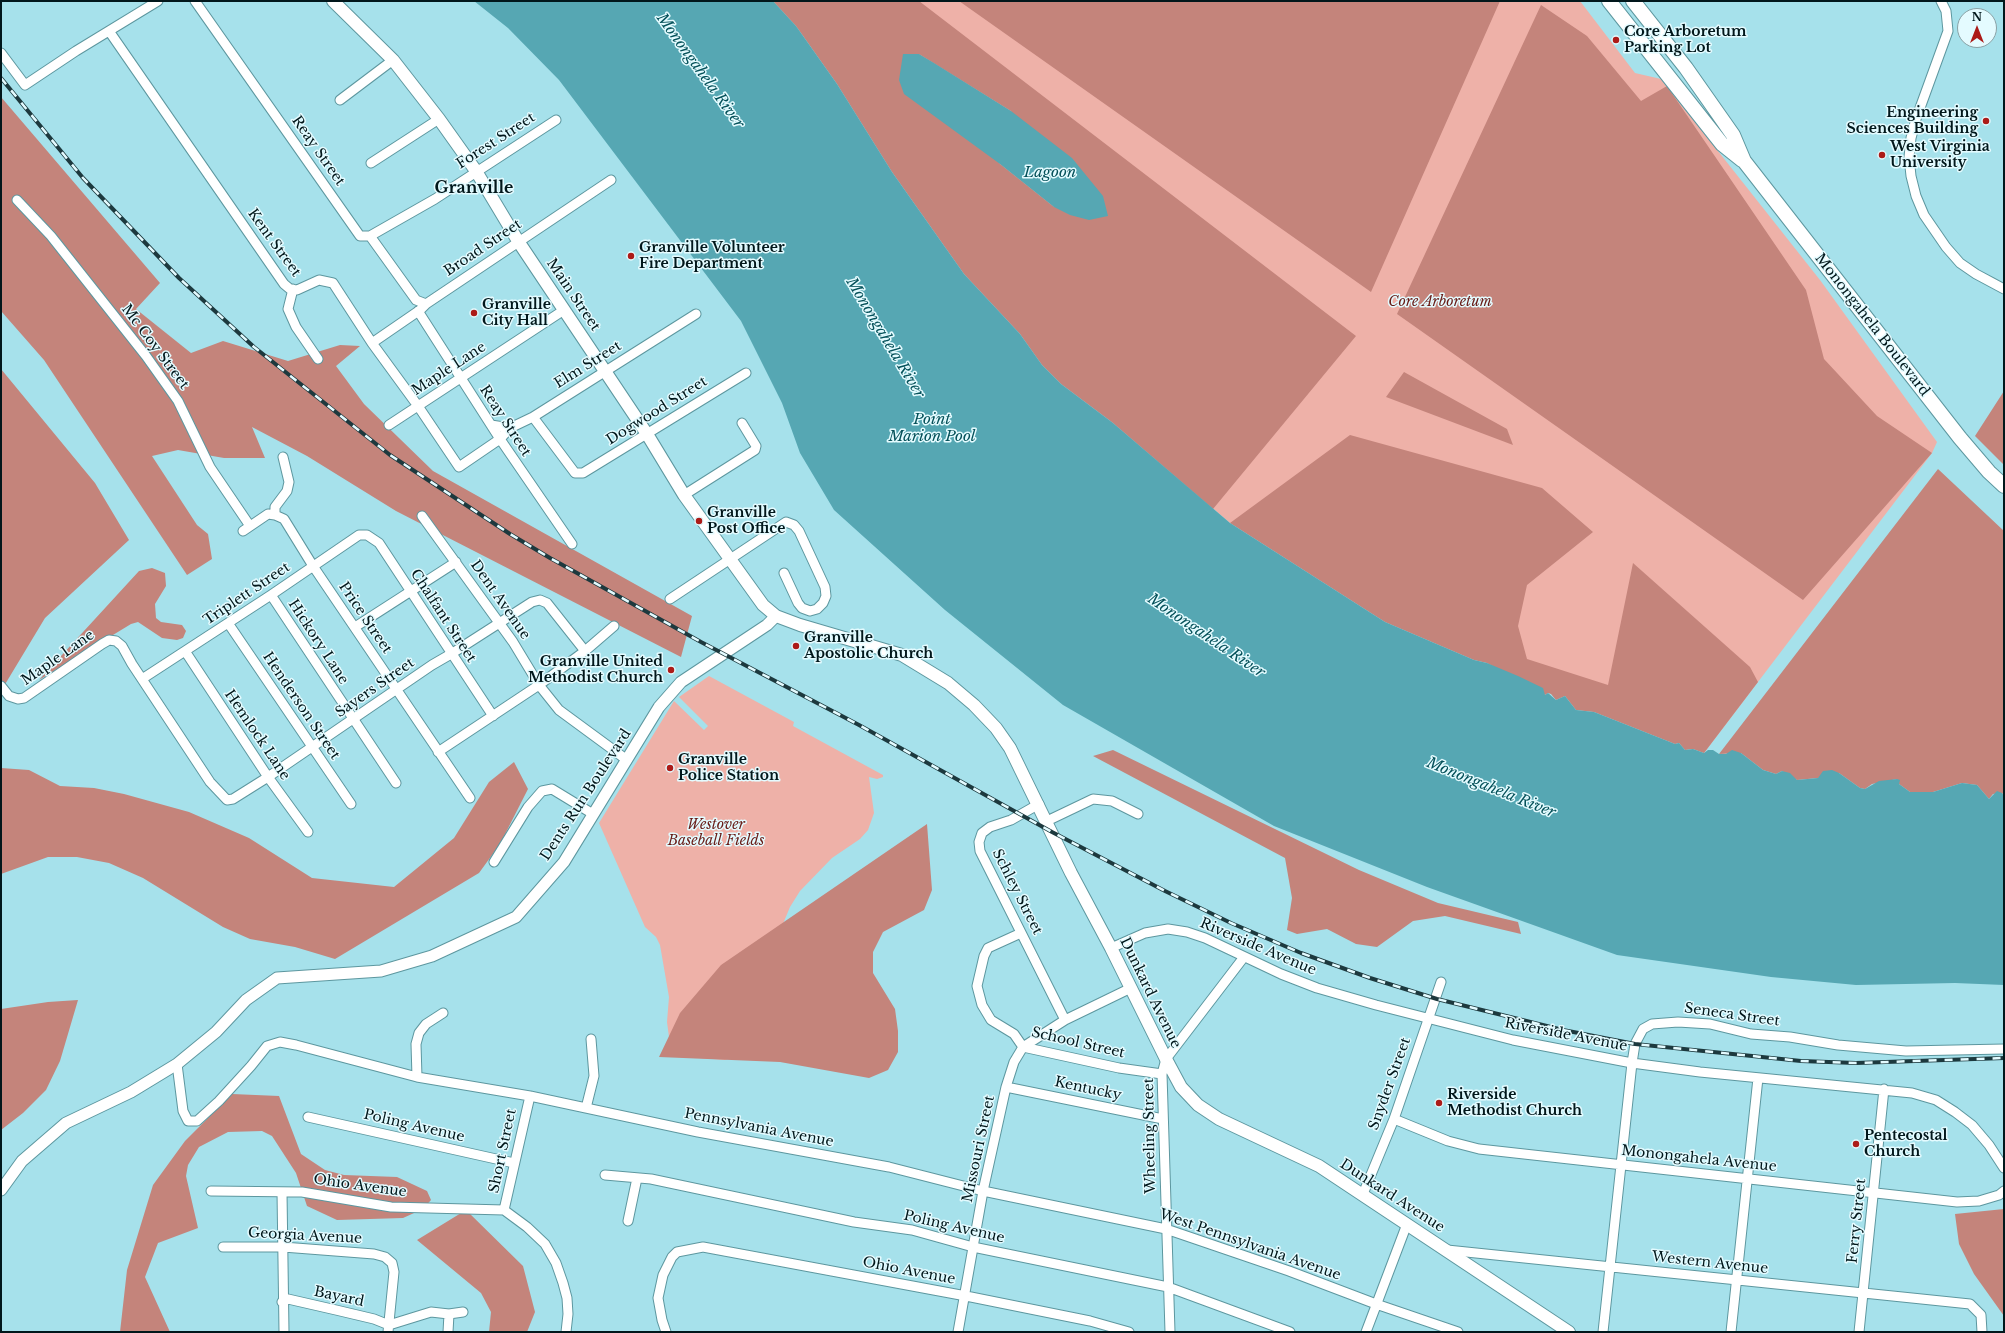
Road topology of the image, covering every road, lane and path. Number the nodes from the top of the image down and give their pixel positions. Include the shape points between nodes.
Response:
1 (158, 1) edge
2 (196, 1) edge
3 (333, 1) edge
4 (1609, 1) edge
5 (1633, 1) edge
6 (1941, 1) edge
7 (109, 31) junction
8 (1, 53) edge
9 (393, 60) junction
10 (340, 100) dead end
11 (439, 120) junction
12 (556, 120) dead end
13 (1744, 161) junction
14 (371, 163) dead end
15 (476, 171) junction
16 (612, 180) dead end
17 (17, 200) dead end
18 (370, 236) junction
19 (518, 241) junction
20 (293, 289) junction
21 (2004, 289) edge
22 (426, 304) junction
23 (564, 310) junction
24 (418, 311) junction
25 (696, 314) dead end
26 (372, 343) junction
27 (318, 359) dead end
28 (605, 370) junction
29 (746, 373) dead end
30 (460, 378) junction
31 (418, 406) junction
32 (533, 416) junction
33 (742, 423) dead end
34 (389, 425) dead end
35 (491, 425) junction
36 (510, 428) junction
37 (647, 434) junction
38 (500, 439) junction
39 (283, 457) dead end
40 (2004, 486) edge
41 (684, 495) junction
42 (275, 515) junction
43 (422, 516) dead end
44 (367, 535) joint
45 (572, 544) dead end
46 (730, 558) junction
47 (456, 562) junction
48 (313, 566) junction
49 (784, 573) dead end
50 (410, 591) junction
51 (271, 595) junction
52 (670, 599) dead end
53 (810, 611) junction
54 (776, 616) junction
55 (228, 623) junction
56 (500, 623) junction
57 (614, 626) dead end
58 (354, 627) junction
59 (807, 627) junction
60 (185, 651) junction
61 (585, 651) junction
62 (452, 654) junction
63 (142, 679) junction
64 (539, 685) junction
65 (1, 686) edge
66 (396, 689) junction
67 (493, 716) junction
68 (353, 720) junction
69 (312, 747) junction
70 (438, 752) junction
71 (628, 760) junction
72 (268, 777) junction
73 (396, 783) dead end
74 (470, 798) dead end
75 (351, 804) dead end
76 (1039, 804) junction
77 (593, 814) junction
78 (1138, 814) dead end
79 (1047, 821) junction
80 (308, 832) dead end
81 (494, 862) dead end
82 (1021, 933) junction
83 (1111, 948) junction
84 (1244, 957) junction
85 (1441, 982) dead end
86 (1131, 988) junction
87 (443, 1013) dead end
88 (1429, 1018) junction
89 (1065, 1020) junction
90 (591, 1039) dead end
91 (1023, 1047) junction
92 (2004, 1049) edge
93 (1166, 1059) junction
94 (1632, 1063) junction
95 (177, 1064) junction
96 (1162, 1074) junction
97 (416, 1077) junction
98 (1758, 1078) junction
99 (1006, 1087) junction
100 (1884, 1089) junction
101 (530, 1096) junction
102 (586, 1108) junction
103 (308, 1117) dead end
104 (1163, 1119) junction
105 (1394, 1119) junction
106 (514, 1163) junction
107 (1621, 1164) junction
108 (2004, 1168) edge
109 (605, 1175) dead end
110 (637, 1178) junction
111 (1746, 1178) junction
112 (1, 1190) edge
113 (211, 1191) dead end
114 (983, 1191) junction
115 (2004, 1191) edge
116 (282, 1192) junction
117 (1875, 1192) junction
118 (1363, 1194) junction
119 (504, 1210) junction
120 (628, 1221) dead end
121 (1407, 1224) junction
122 (1166, 1229) junction
123 (223, 1247) dead end
124 (283, 1247) junction
125 (973, 1247) junction
126 (1447, 1250) junction
127 (1609, 1266) junction
128 (1737, 1280) junction
129 (1168, 1287) junction
130 (1864, 1294) junction
131 (966, 1296) junction
132 (282, 1302) junction
133 (1376, 1304) junction
134 (463, 1312) dead end
135 (449, 1314) junction
136 (388, 1328) edge
137 (284, 1332) edge
138 (448, 1332) edge
139 (566, 1332) edge
140 (666, 1332) edge
141 (958, 1332) edge
142 (1129, 1332) edge
143 (1170, 1332) edge
144 (1290, 1332) edge
145 (1366, 1332) edge
146 (1458, 1332) edge
147 (1568, 1332) edge
148 (1603, 1332) edge
149 (1731, 1332) edge
150 (1859, 1332) edge
151 (1982, 1332) edge

1 - 7 street
2 - 18 street, Reay Street via 360,236
3 - 9 main road, Main Street
4 - 13 main road, Monongahela Boulevard via 1722,144
5 - 13 main road, Monongahela Boulevard via 1686,68 1732,135
6 - 21 street via 1946,11 1948,31 1911,138 1911,176 1924,215 1946,247 1976,274
7 - 8 street via 25,85
7 - 20 street, Kent Street via 284,284
9 - 10 street
9 - 11 main road, Main Street
11 - 14 street
11 - 15 main road, Main Street
12 - 15 street, Forest Street
13 - 40 main road, Monongahela Boulevard via 1960,438
15 - 18 street, Forest Street via 435,199
15 - 19 main road, Main Street
16 - 19 street, Broad Street
17 - 42 street, Mc Coy Street via 51,236 174,394 210,467 247,528 268,514
18 - 22 street, Reay Street via 416,300
19 - 22 street, Broad Street
19 - 23 main road, Main Street
20 - 26 street, Kent Street via 297,290 320,280 333,283
20 - 27 street via 288,309 296,327
22 - 24 street, Broad Street
23 - 28 main road, Main Street
23 - 30 street, Maple Lane
24 - 26 street, Broad Street
24 - 30 street, Reay Street
25 - 28 street, Elm Street
26 - 31 street, Kent Street
28 - 32 street, Elm Street
28 - 37 main road, Main Street
29 - 37 street, Dogwood Street
30 - 31 street, Maple Lane
30 - 35 street, Reay Street
31 - 34 street, Maple Lane
31 - 38 street, Kent Street via 459,467
32 - 36 street, Elm Street
32 - 37 street, Dogwood Street via 575,472 583,473
33 - 41 street via 756,446 755,450
35 - 36 street
35 - 38 street, Reay Street
36 - 38 street
37 - 41 main road, Main Street
38 - 45 street, Reay Street
39 - 42 street via 289,482 287,491 275,507
41 - 46 main road, Main Street
42 - 48 street, Price Street via 284,519
43 - 47 street, Dent Avenue
44 - 48 street, Triplett Street via 359,535
44 - 50 street, Chalfant Street via 379,543
46 - 52 street
46 - 53 street via 786,522 794,525 825,587 826,596 823,603
46 - 54 main road, Main Street via 763,605
47 - 50 street
47 - 56 street, Dent Avenue
48 - 51 street, Triplett Street
48 - 58 street, Price Street
49 - 53 street via 798,603
50 - 58 street
50 - 62 street, Chalfant Street
51 - 55 street, Triplett Street
51 - 68 street, Hickory Lane
53 - 59 street
54 - 59 main road, Dunkard Avenue
54 - 71 street, Dents Run Boulevard via 767,625 681,682 659,707
55 - 60 street, Triplett Street
55 - 69 street, Henderson Street
56 - 61 street, Sayers Street via 532,602 540,600 547,603
56 - 62 street, Sayers Street
56 - 64 street, Dent Avenue
57 - 61 street
58 - 66 street, Price Street
59 - 76 main road, Dunkard Avenue via 902,655 948,683 996,728 1010,748
60 - 63 street, Triplett Street
60 - 72 street, Hemlock Lane
61 - 64 street
62 - 66 street, Sayers Street via 432,664
62 - 67 street, Chalfant Street
63 - 65 street, Maple Lane via 122,646 109,640 24,698 9,696
63 - 72 street, Sayers Street via 210,782 227,800 233,800
64 - 67 street
64 - 71 street, Dent Avenue via 559,710
66 - 68 street, Sayers Street
66 - 70 street, Price Street
67 - 70 street
68 - 69 street, Sayers Street
68 - 73 street, Hickory Lane
69 - 72 street, Sayers Street
69 - 75 street, Henderson Street
70 - 74 street, Price Street
71 - 77 street, Dents Run Boulevard
72 - 80 street, Hemlock Lane
76 - 79 main road, Dunkard Avenue
76 - 82 street, Schley Street via 1011,820 990,827 982,833 979,842 980,851
77 - 81 street via 552,789 542,791 528,807
77 - 95 street, Dents Run Boulevard via 564,862 516,917 432,956 381,971 277,978 246,1000 216,1032
78 - 79 street via 1112,801 1093,800
79 - 83 main road, Dunkard Avenue
82 - 89 street, Schley Street
82 - 91 street, School Street via 988,948 977,986 980,1001 991,1020 1014,1034
83 - 84 street, Riverside Avenue via 1145,933 1168,929 1205,938
83 - 86 main road, Dunkard Avenue
84 - 88 street, Riverside Avenue via 1318,988
84 - 93 street
85 - 88 street, Snyder Street
86 - 89 street, Missouri Street
86 - 93 main road, Dunkard Avenue
87 - 97 street via 426,1024 419,1033 416,1044
88 - 94 street, Riverside Avenue via 1513,1040
88 - 105 street, Snyder Street
89 - 91 street, Missouri Street
90 - 102 street via 594,1076
91 - 96 street, School Street via 1119,1068
91 - 99 street, Missouri Street via 1014,1062
92 - 94 street, Seneca Street via 1906,1051 1751,1034 1710,1024 1663,1022 1643,1029 1635,1044
93 - 96 street, Wheeling Street
93 - 118 main road, Dunkard Avenue via 1181,1087 1198,1105 1219,1119 1319,1166
94 - 98 street, Riverside Avenue
94 - 107 street, Seneca Street
95 - 97 street via 183,1111 188,1121 197,1121 219,1102 267,1046 280,1042
95 - 112 street, Dents Run Boulevard via 131,1092 66,1123 22,1161
96 - 104 street, Wheeling Street
97 - 101 street
98 - 100 street, Riverside Avenue
98 - 111 street
99 - 104 street, Kentucky
99 - 114 street, Missouri Street
100 - 108 street, Riverside Avenue via 1936,1100 1955,1112 1972,1125
100 - 117 street, Ferry Street
101 - 102 street, Pennsylvania Avenue
101 - 106 street, Short Street
102 - 114 street, Pennsylvania Avenue via 889,1168
103 - 106 street, Poling Avenue
104 - 122 street, Wheeling Street
105 - 107 street, Monongahela Avenue via 1463,1146
105 - 118 street, Snyder Street
106 - 119 street, Short Street
107 - 111 street, Monongahela Avenue
107 - 127 street, Seneca Street
109 - 110 street, Poling Avenue
110 - 120 street
110 - 125 street, Poling Avenue via 854,1222 912,1230
111 - 117 street, Monongahela Avenue
111 - 128 street
113 - 116 street, Ohio Avenue
114 - 122 street, West Pennsylvania Avenue
114 - 125 street, Missouri Street
115 - 117 street, Monongahela Avenue via 1979,1201 1957,1202
116 - 119 street, Ohio Avenue via 302,1192 391,1207
116 - 124 street
117 - 130 street, Ferry Street
118 - 121 main road, Dunkard Avenue
119 - 139 street, Short Street via 545,1244 556,1263 567,1298
121 - 126 main road, Dunkard Avenue
121 - 133 street
122 - 129 street, Wheeling Street
122 - 133 street, West Pennsylvania Avenue
123 - 124 street, Georgia Avenue
124 - 132 street
124 - 136 street, Georgia Avenue via 385,1257 392,1263 394,1272
125 - 129 street, Poling Avenue
125 - 131 street, Missouri Street
126 - 127 street, Western Avenue
126 - 147 main road, Dunkard Avenue
127 - 128 street, Western Avenue
127 - 148 street, Seneca Street
128 - 130 street, Western Avenue
128 - 149 street
129 - 143 street, Wheeling Street
129 - 144 street, Poling Avenue
130 - 150 street, Ferry Street
130 - 151 street, Western Avenue via 1970,1304 1981,1315
131 - 140 street, Ohio Avenue via 704,1246 677,1252 663,1275 658,1298
131 - 141 street, Missouri Street
131 - 142 street, Ohio Avenue via 1090,1321
132 - 136 street, Bayard via 288,1300 374,1319
132 - 137 street
133 - 145 street
133 - 146 street, West Pennsylvania Avenue
134 - 135 street
135 - 136 street via 431,1312
135 - 138 street

